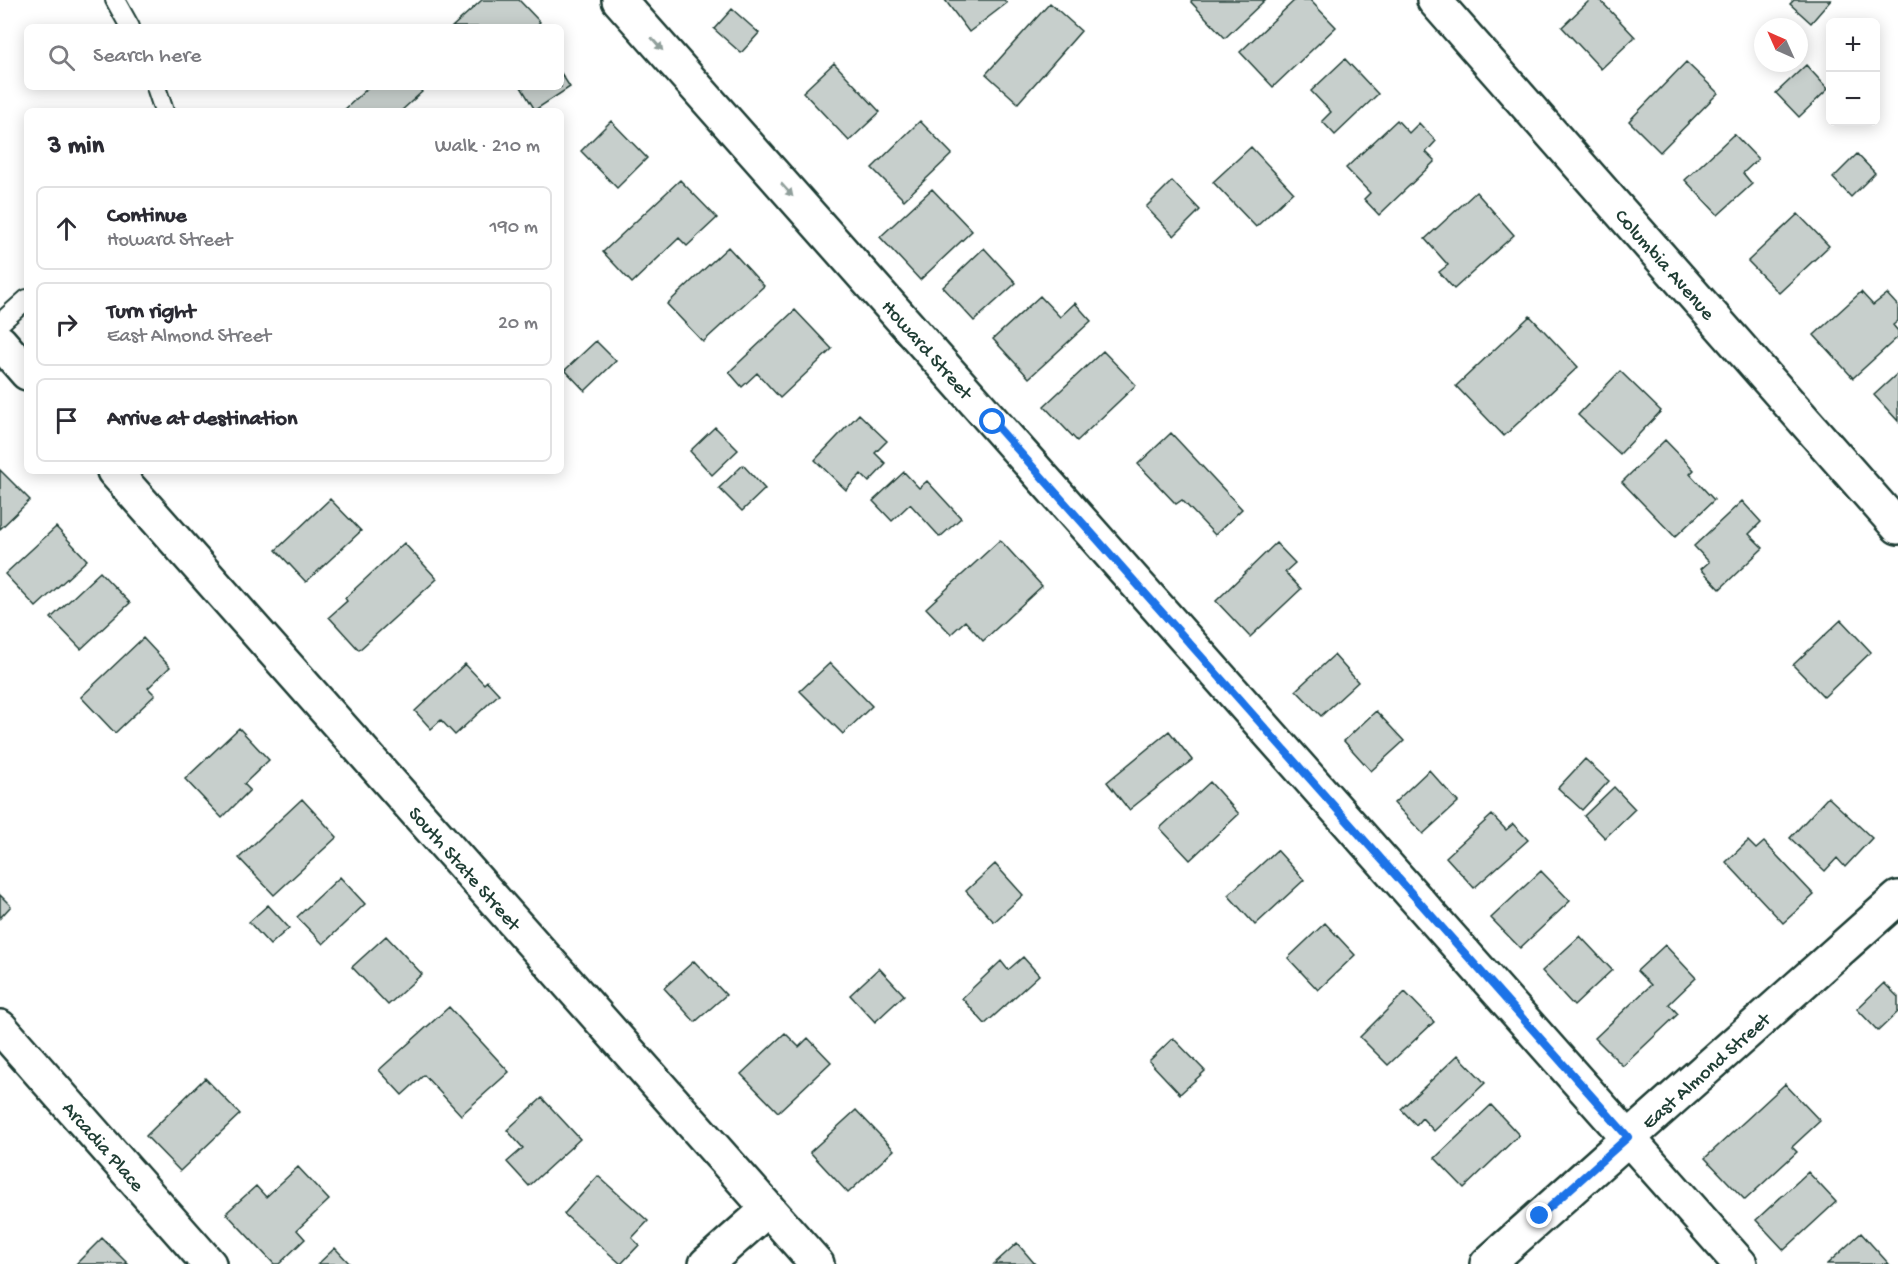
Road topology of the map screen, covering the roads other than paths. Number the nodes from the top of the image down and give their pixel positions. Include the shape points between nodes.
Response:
1 (116, 0) edge
2 (619, 0) edge
3 (1434, 0) edge
4 (128, 24) edge
5 (157, 90) edge
6 (163, 108) edge
7 (24, 301) edge
8 (0, 322) edge
9 (0, 342) edge
10 (24, 370) edge
11 (117, 474) edge
12 (1898, 527) edge
13 (1898, 898) edge
14 (0, 1027) edge
15 (1628, 1137) junction
16 (768, 1209) junction
17 (209, 1264) edge
18 (706, 1264) edge
19 (817, 1264) edge
20 (1487, 1264) edge
21 (1740, 1264) edge

1 - 4 lane
2 -> 15 street, Howard Street
3 - 12 street, Columbia Avenue
5 - 6 lane
7 - 8 lane
9 - 10 street
11 - 16 street, South State Street
13 - 15 street, East Almond Street
14 - 17 street, Arcadia Place
15 - 20 street, East Almond Street
15 - 21 street, Howard Street
16 - 18 street
16 - 19 street, South State Street

